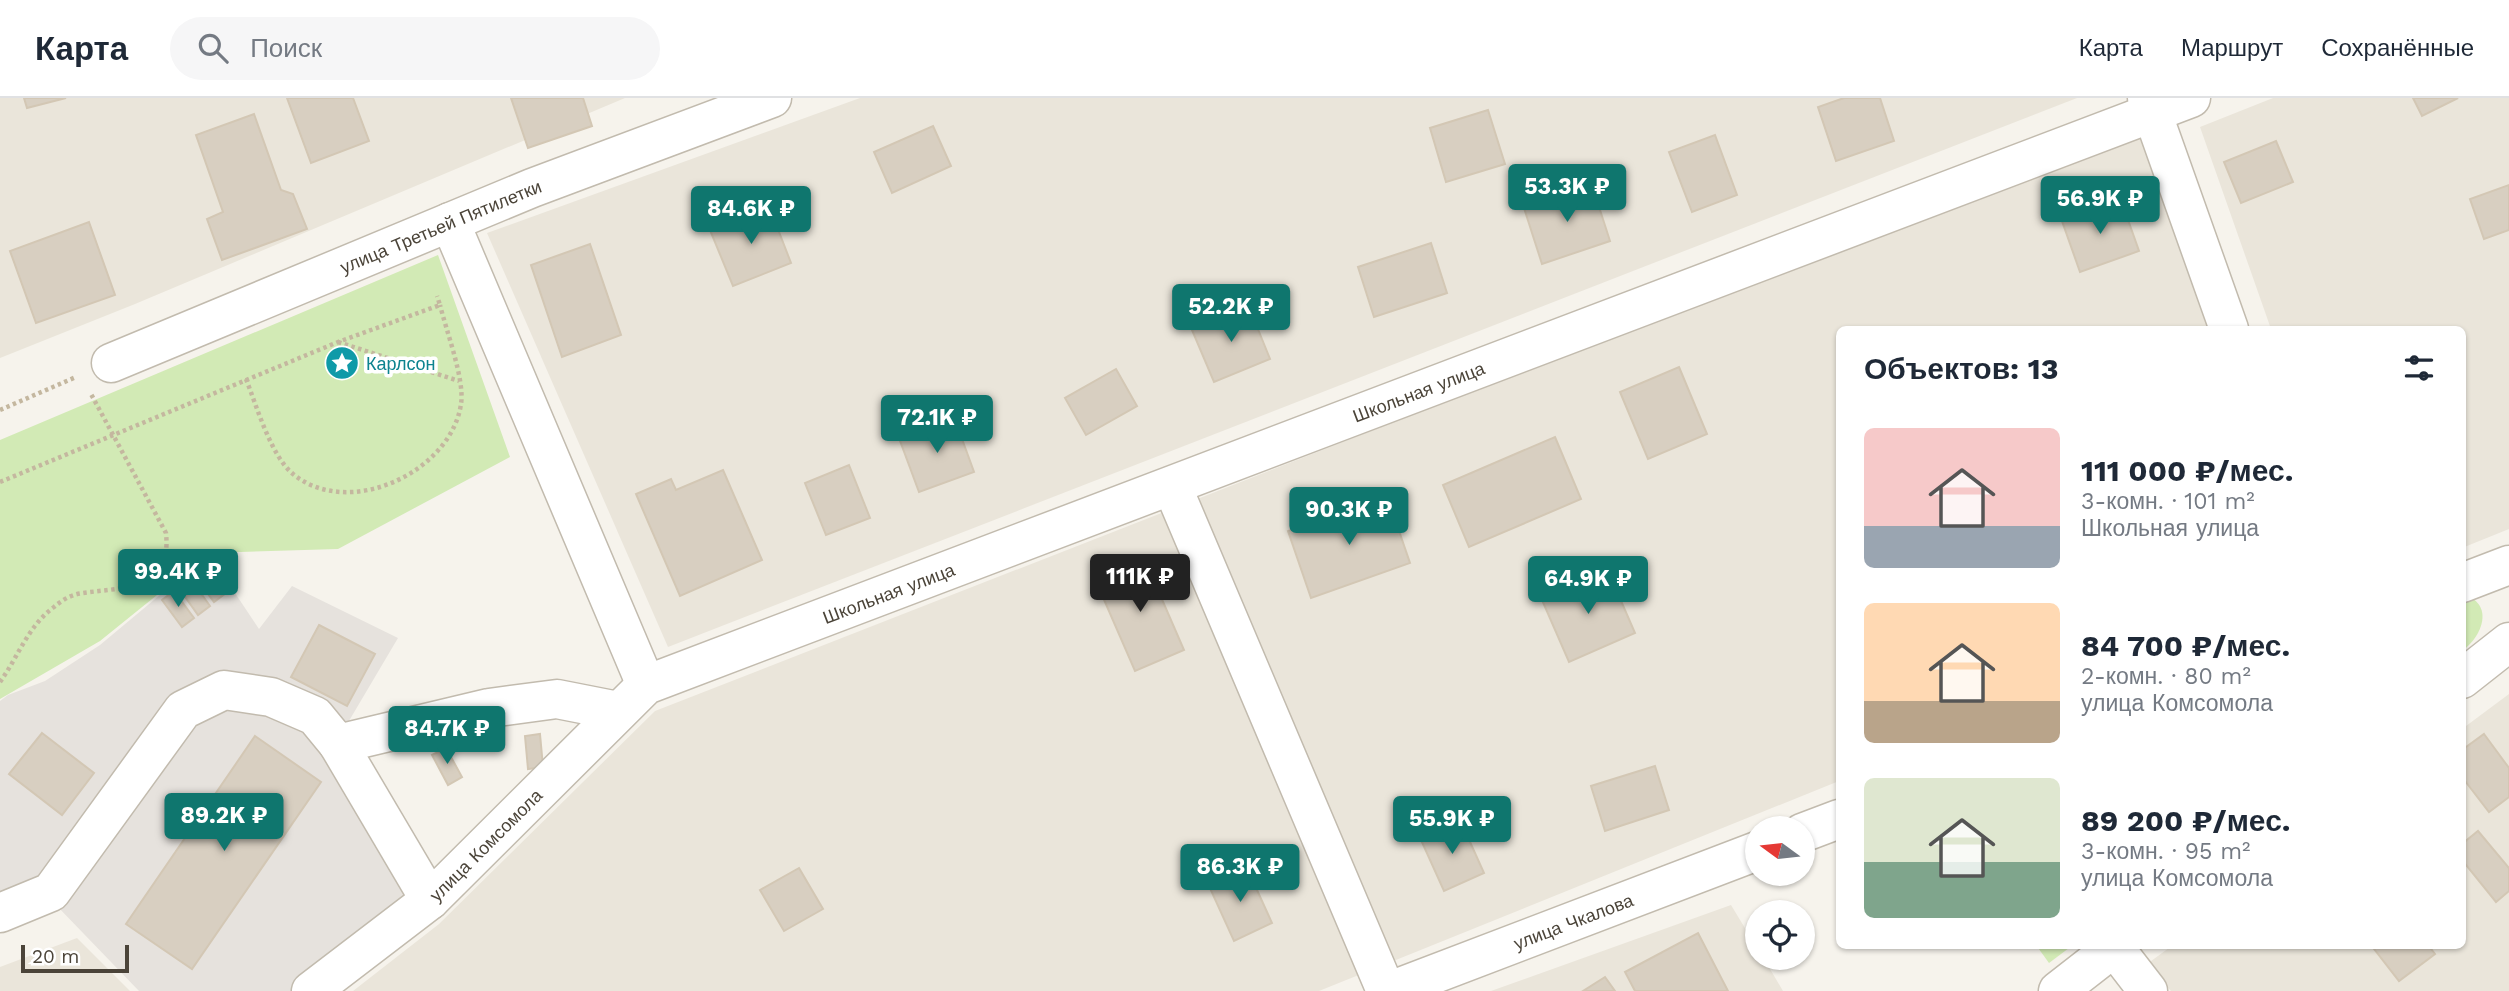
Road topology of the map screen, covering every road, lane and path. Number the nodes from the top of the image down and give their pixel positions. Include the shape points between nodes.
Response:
1 (772, 98) edge
2 (2191, 98) edge
3 (2150, 105) edge
4 (450, 222) junction
5 (437, 293) dead end
6 (440, 305) junction
7 (2227, 326) edge
8 (338, 342) junction
9 (96, 369) junction
10 (246, 379) junction
11 (460, 381) junction
12 (0, 410) edge
13 (112, 434) junction
14 (0, 482) edge
15 (1172, 486) junction
16 (2506, 570) edge
17 (2466, 582) edge
18 (2509, 642) edge
19 (2466, 676) edge
20 (0, 682) edge
21 (646, 685) junction
22 (618, 711) junction
23 (338, 744) junction
24 (1836, 820) edge
25 (1815, 828) edge
26 (1745, 856) edge
27 (430, 900) junction
28 (0, 913) edge
29 (2111, 949) edge
30 (2117, 949) edge
31 (311, 991) edge
32 (1388, 991) edge
33 (2058, 991) edge
34 (2148, 991) edge

1 - 4 street, улица Третьей Пятилетки
2 - 3 street, Школьная улица
3 - 7 street
3 - 15 street, Школьная улица
4 - 9 street, улица Третьей Пятилетки
4 - 21 street
5 - 6 path
6 - 8 path
6 - 11 path
8 - 10 path
8 - 11 path
9 - 12 path
9 - 13 path
10 - 11 path via 283,463 304,481 333,492 377,488 415,472 450,436 462,400
10 - 13 path
13 - 14 path
13 - 20 path via 166,533 164,559 148,581 82,593 53,607 38,621
15 - 21 street, Школьная улица
15 - 32 street
16 - 17 street
18 - 19 street
21 - 22 street, улица Комсомола
22 - 23 street via 557,699 489,708
22 - 27 street, улица Комсомола
23 - 27 street
23 - 28 street via 316,716 271,697 224,690 183,710 51,892
24 - 25 street
26 - 32 street, улица Чкалова
27 - 31 street, улица Комсомола
29 - 33 street
30 - 34 street

